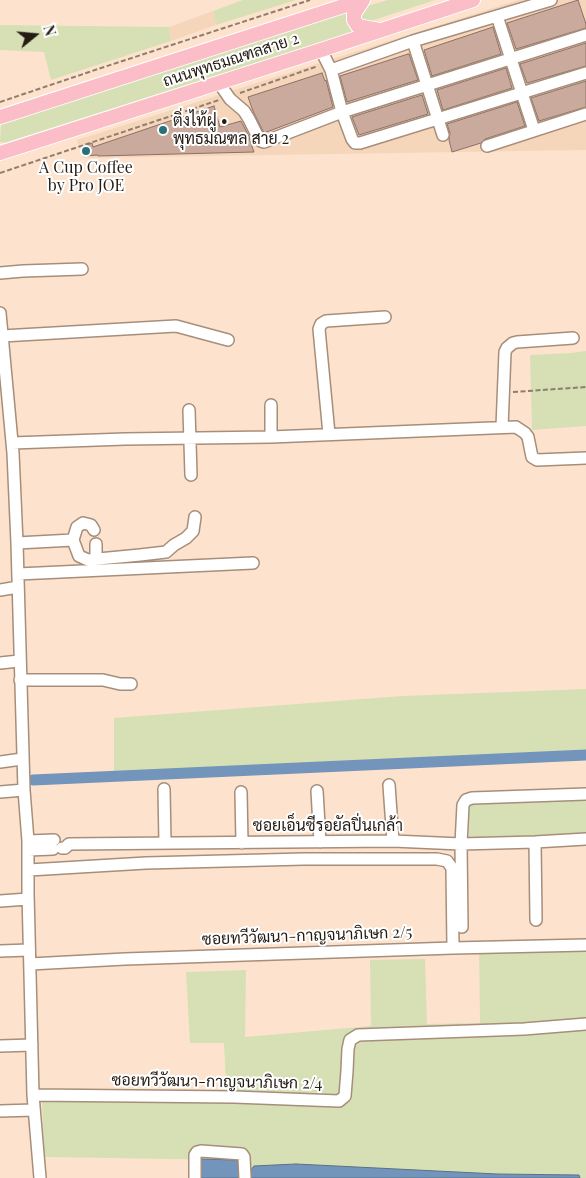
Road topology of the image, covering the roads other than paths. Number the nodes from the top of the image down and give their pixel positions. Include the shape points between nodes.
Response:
1 (363, 0) edge
2 (473, 0) edge
3 (551, 0) edge
4 (497, 16) junction
5 (380, 31) junction
6 (586, 35) edge
7 (413, 42) junction
8 (321, 50) junction
9 (511, 59) junction
10 (329, 67) junction
11 (586, 73) edge
12 (219, 83) junction
13 (427, 85) junction
14 (522, 93) junction
15 (342, 112) junction
16 (586, 114) edge
17 (0, 117) edge
18 (438, 119) junction
19 (534, 130) junction
20 (443, 135) dead end
21 (487, 146) dead end
22 (0, 153) edge
23 (82, 269) dead end
24 (0, 273) edge
25 (0, 313) edge
26 (385, 317) dead end
27 (2, 336) junction
28 (573, 338) dead end
29 (228, 340) dead end
30 (271, 405) dead end
31 (189, 410) dead end
32 (502, 427) junction
33 (329, 434) junction
34 (271, 437) junction
35 (190, 438) junction
36 (12, 443) junction
37 (586, 458) edge
38 (191, 475) dead end
39 (194, 517) dead end
40 (94, 530) dead end
41 (73, 540) junction
42 (17, 543) junction
43 (96, 544) dead end
44 (96, 559) junction
45 (253, 563) dead end
46 (18, 574) junction
47 (18, 587) junction
48 (0, 590) edge
49 (19, 660) junction
50 (0, 664) edge
51 (20, 680) junction
52 (131, 684) dead end
53 (22, 759) junction
54 (0, 762) edge
55 (389, 784) dead end
56 (24, 790) junction
57 (164, 790) dead end
58 (317, 791) dead end
59 (0, 792) edge
60 (241, 792) dead end
61 (586, 794) edge
62 (586, 839) edge
63 (393, 841) junction
64 (320, 842) junction
65 (535, 842) junction
66 (165, 843) junction
67 (242, 843) junction
68 (461, 844) junction
69 (28, 846) junction
70 (29, 870) junction
71 (28, 900) junction
72 (0, 901) edge
73 (536, 920) dead end
74 (462, 927) dead end
75 (586, 945) edge
76 (454, 948) junction
77 (29, 950) junction
78 (0, 951) edge
79 (30, 964) junction
80 (586, 1024) edge
81 (32, 1045) junction
82 (0, 1046) edge
83 (33, 1095) junction
84 (34, 1110) junction
85 (0, 1111) edge
86 (40, 1178) edge
87 (195, 1178) edge
88 (245, 1178) edge

1 - 5 main road via 354,20 358,26
1 - 17 main road, ถนนพุทธมณฑลสาย 2
2 - 5 main road, ถนนพุทธมณฑลสาย 2
3 - 4 street
4 - 7 street
4 - 9 street
5 - 8 main road, ถนนพุทธมณฑลสาย 2
6 - 9 street
7 - 10 street
7 - 13 street
8 - 10 street
8 - 12 main road, ถนนพุทธมณฑลสาย 2
9 - 13 street
9 - 14 street
10 - 15 street
11 - 14 street
12 - 15 street via 228,97 244,111 258,139 264,142
12 - 22 main road, ถนนพุทธมณฑลสาย 2
13 - 15 street
13 - 18 street
14 - 18 street
14 - 19 street
15 - 18 street via 355,143
16 - 19 street
18 - 20 street
19 - 21 street
23 - 24 street
25 - 27 street
26 - 33 street via 326,321 319,329
27 - 29 street via 176,326
27 - 36 street
28 - 32 street via 509,345 505,352
30 - 34 street
31 - 35 street
32 - 33 street
32 - 37 street via 516,427 525,432 532,457 537,460
33 - 34 street
34 - 35 street
35 - 36 street
35 - 38 street
36 - 42 street
39 - 44 street via 193,531 166,552
40 - 41 street via 91,525 83,523 76,527
41 - 42 street
41 - 44 street via 79,556
42 - 46 street
43 - 44 street
45 - 46 street
46 - 47 street
47 - 48 street
47 - 49 street
49 - 50 street
49 - 51 street
51 - 52 street via 103,680
51 - 53 street
53 - 54 street
53 - 56 street
55 - 63 street
56 - 59 street
56 - 69 street
57 - 66 street
58 - 64 street
60 - 67 street
61 - 68 street via 466,800
62 - 65 street, ซอยเอ็นซีรอยัลปิ่นเกล้า
63 - 64 street, ซอยเอ็นซีรอยัลปิ่นเกล้า
63 - 68 street, ซอยเอ็นซีรอยัลปิ่นเกล้า
64 - 67 street, ซอยเอ็นซีรอยัลปิ่นเกล้า
65 - 68 street, ซอยเอ็นซีรอยัลปิ่นเกล้า
65 - 73 street
66 - 67 street, ซอยเอ็นซีรอยัลปิ่นเกล้า
66 - 69 street, ซอยเอ็นซีรอยัลปิ่นเกล้า
68 - 74 street
69 - 70 street
70 - 71 street
70 - 76 street via 146,863 438,859 447,861 452,868
71 - 72 street
71 - 77 street
75 - 76 street, ซอยทวีวัฒนา-กาญจนาภิเษก 2/5
76 - 79 street, ซอยทวีวัฒนา-กาญจนาภิเษก 2/5
77 - 78 street
77 - 79 street
79 - 81 street
80 - 83 street, ซอยทวีวัฒนา-กาญจนาภิเษก 2/4 via 358,1035 350,1040 345,1096 339,1101
81 - 82 street
81 - 83 street
83 - 84 street
84 - 85 street
84 - 86 street
87 - 88 street via 195,1156 201,1151 242,1154

